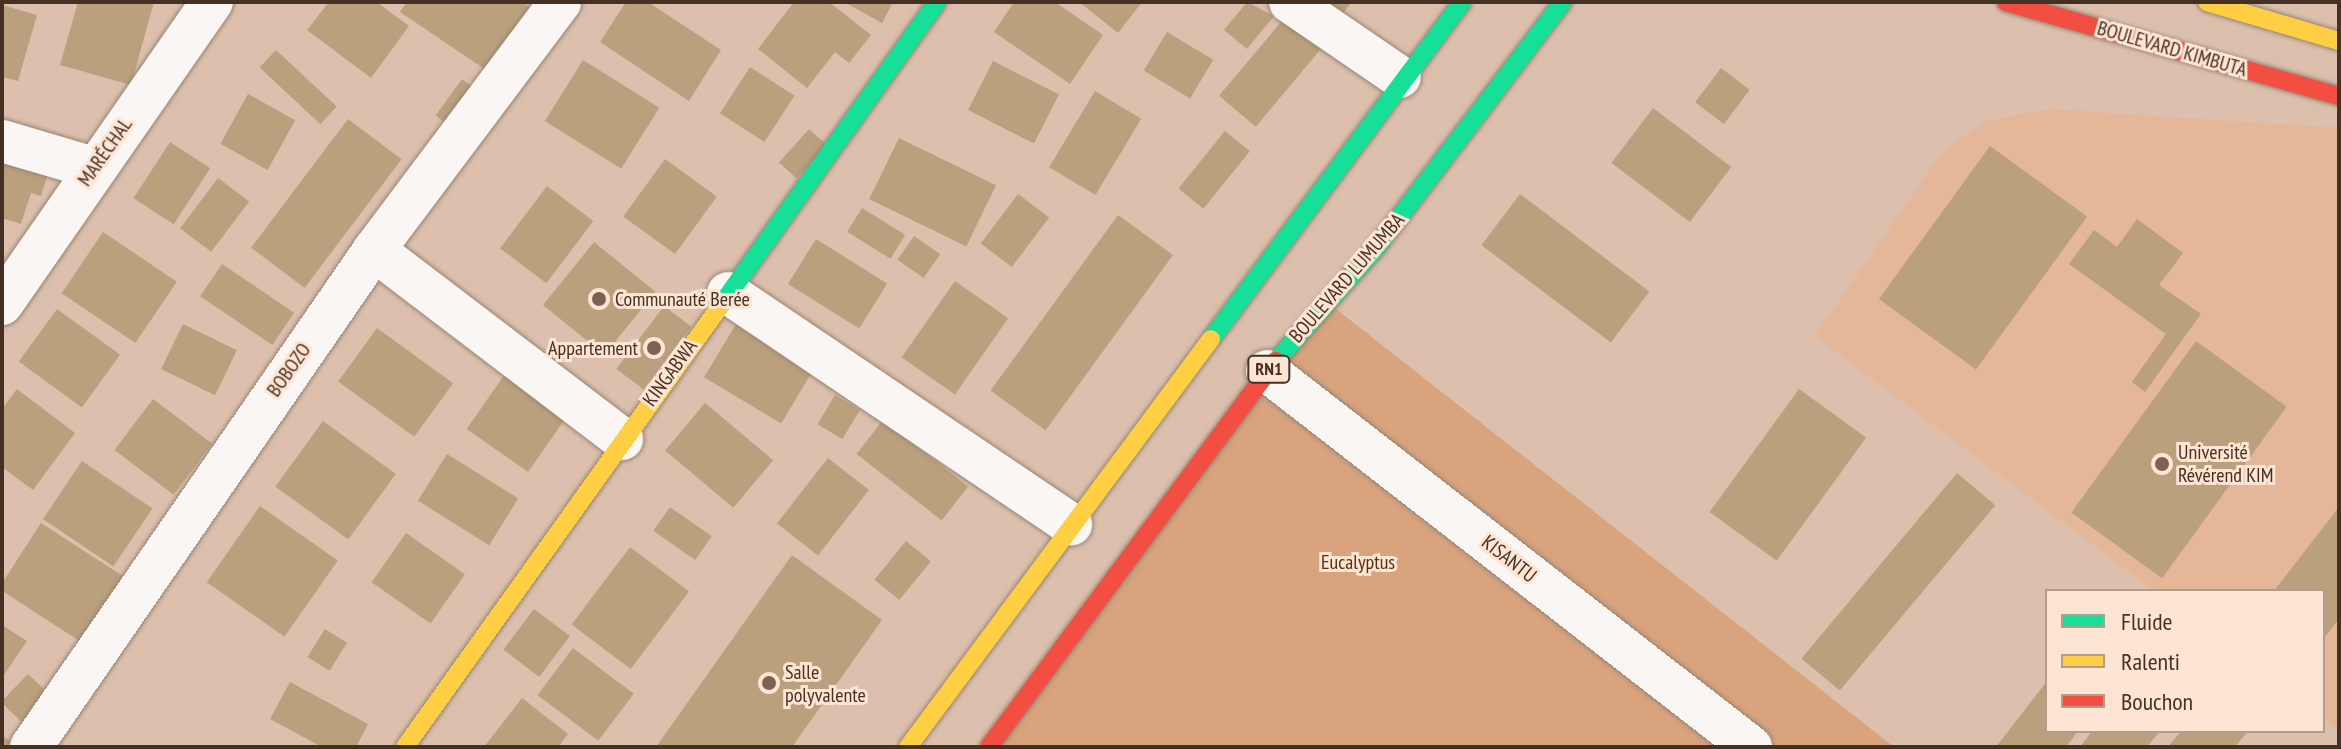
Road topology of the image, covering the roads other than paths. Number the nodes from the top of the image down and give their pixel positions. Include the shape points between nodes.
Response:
1 (212, 2) edge
2 (560, 2) edge
3 (937, 2) edge
4 (1290, 2) edge
5 (1462, 2) edge
6 (1563, 2) edge
7 (2006, 2) edge
8 (2207, 2) edge
9 (2337, 37) edge
10 (1400, 77) junction
11 (2339, 96) edge
12 (2, 141) edge
13 (94, 168) junction
14 (374, 250) junction
15 (728, 293) junction
16 (2, 304) edge
17 (1267, 371) junction
18 (622, 439) junction
19 (1071, 524) junction
20 (31, 747) edge
21 (405, 747) edge
22 (908, 747) edge
23 (989, 747) edge
24 (1751, 747) edge

1 - 13 street, MARÉCHAL
2 - 14 street, BOBOZO
3 - 15 main road, KINGABWA
4 - 10 street
5 - 10 main road
6 - 17 main road, BOULEVARD LUMUMBA / RN1 via 1376,248
7 - 11 main road, BOULEVARD KIMBUTA
8 - 9 main road
10 - 19 main road
12 - 13 street
13 - 16 street, MARÉCHAL
14 - 18 street
14 - 20 street, BOBOZO
15 - 18 main road, KINGABWA
15 - 19 street
17 - 23 main road, BOULEVARD LUMUMBA / RN1
17 - 24 street, KISANTU
18 - 21 main road, KINGABWA
19 - 22 main road

